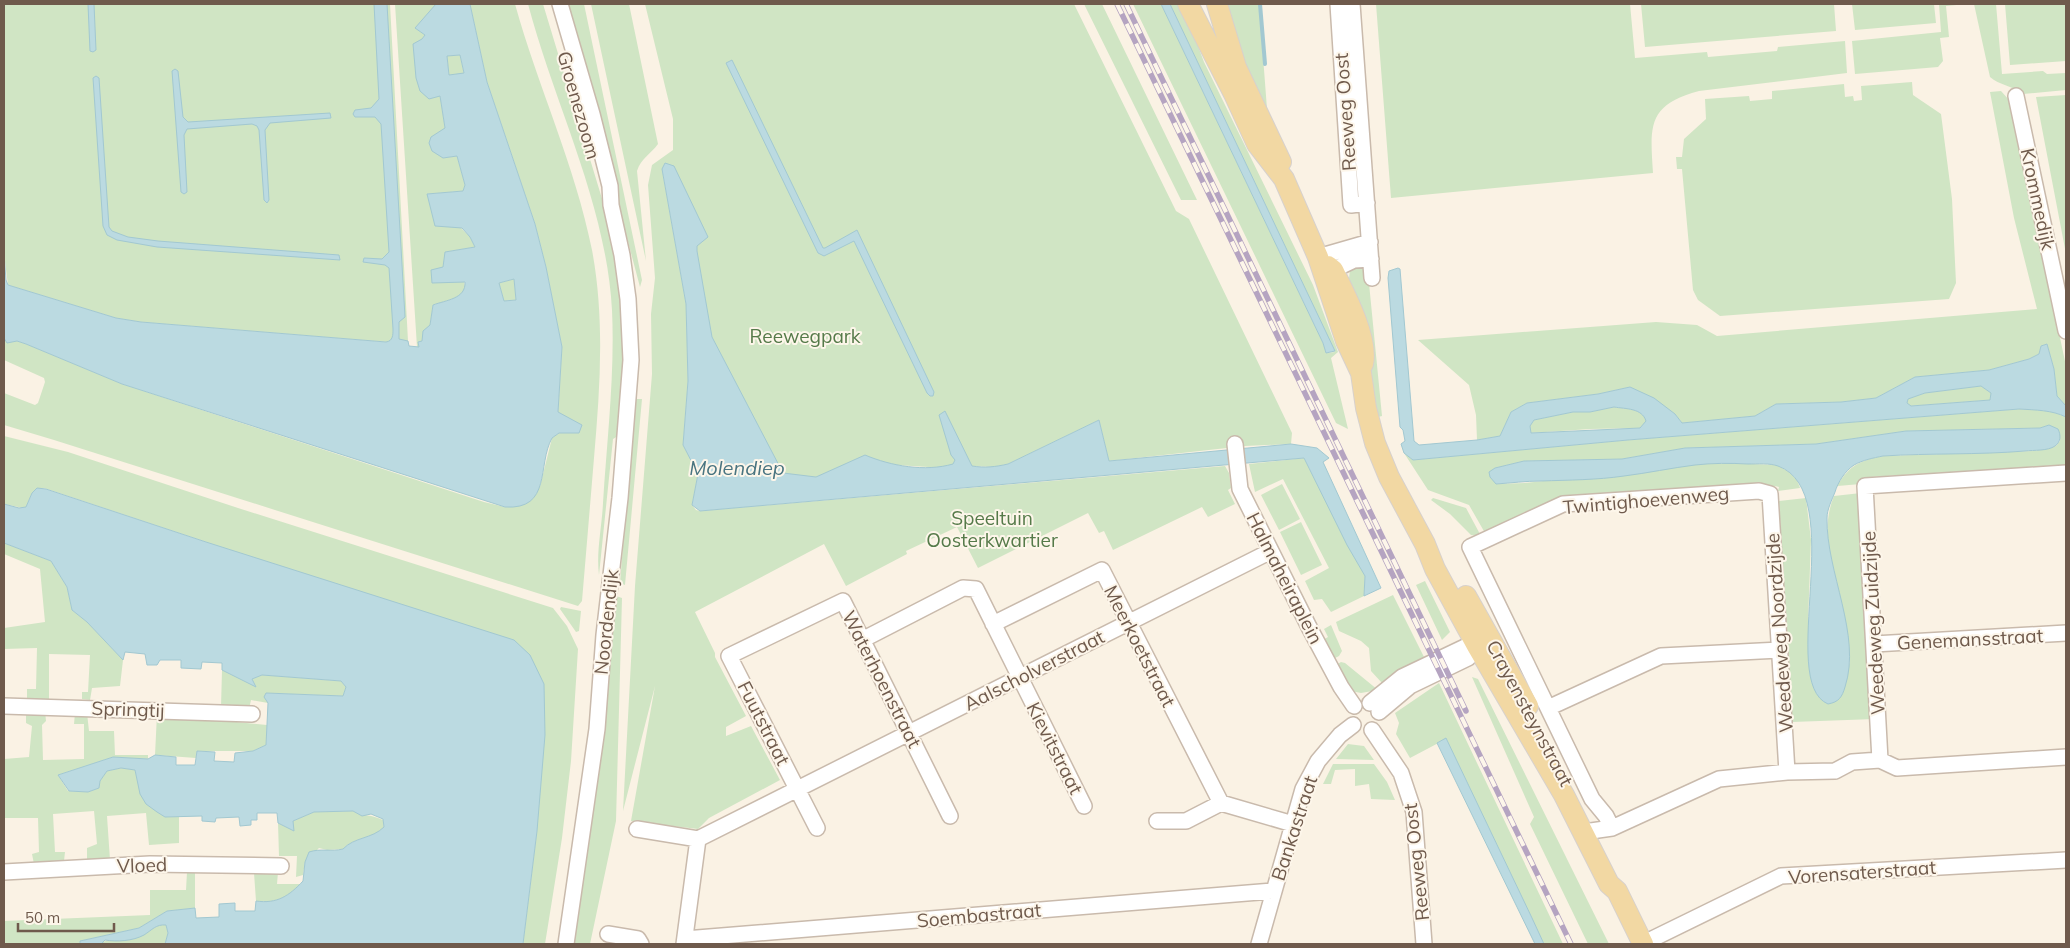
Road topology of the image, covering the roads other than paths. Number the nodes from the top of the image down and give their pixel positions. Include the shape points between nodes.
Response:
1 (550, 4) edge
2 (560, 4) edge
3 (1188, 4) edge
4 (1217, 4) edge
5 (1338, 4) edge
6 (1352, 4) edge
7 (2016, 96) dead end
8 (1284, 179) junction
9 (1367, 203) junction
10 (611, 205) junction
11 (1370, 242) junction
12 (1371, 259) junction
13 (1325, 264) junction
14 (1372, 278) dead end
15 (628, 299) joint
16 (2066, 331) edge
17 (1235, 444) dead end
18 (2066, 473) edge
19 (1770, 494) joint
20 (1470, 547) joint
21 (1271, 551) junction
22 (1128, 623) junction
23 (993, 624) junction
24 (2066, 633) edge
25 (862, 640) junction
26 (1483, 642) junction
27 (1874, 644) junction
28 (1780, 650) junction
29 (730, 656) joint
30 (1020, 678) junction
31 (4, 706) edge
32 (1354, 706) junction
33 (1374, 707) junction
34 (1548, 708) junction
35 (252, 714) dead end
36 (1353, 726) junction
37 (1372, 730) junction
38 (909, 734) junction
39 (2066, 757) edge
40 (1880, 760) junction
41 (1787, 772) junction
42 (798, 790) junction
43 (1221, 803) junction
44 (1084, 806) dead end
45 (950, 816) dead end
46 (1157, 820) dead end
47 (1293, 824) junction
48 (817, 828) dead end
49 (1612, 828) junction
50 (637, 829) dead end
51 (1588, 832) junction
52 (698, 839) junction
53 (2066, 860) edge
54 (281, 866) dead end
55 (4, 872) edge
56 (1274, 891) junction
57 (608, 934) dead end
58 (684, 942) edge
59 (566, 944) edge
60 (642, 944) edge
61 (1259, 944) edge
62 (1424, 944) edge
63 (1643, 944) edge

1 - 10 street, Groenezoom
2 - 10 street, Groenezoom via 592,114 610,186
3 - 8 main road, Crayensteynstraat via 1257,144
4 - 8 main road, Crayensteynstraat via 1236,67 1282,165
5 - 9 street, Reeweg Oost via 1352,205
6 - 9 street, Reeweg Oost
7 - 16 street, Krommedijk
8 - 13 main road, Crayensteynstraat
9 - 11 street, Reeweg Oost
10 - 15 street, Groenezoom
11 - 12 street, Reeweg Oost
11 - 13 street
12 - 13 street
12 - 14 street, Reeweg Oost
13 - 26 main road, Crayensteynstraat via 1346,341 1361,373 1375,443 1389,477 1426,544 1435,569
15 - 59 street, Noordendijk via 631,360 620,498 597,729
17 - 21 street, Halmaheiraplein via 1240,489
18 - 27 street, Weedeweg Zuidzijde via 1865,486
19 - 20 street, Twintighoevenweg via 1759,491 1563,504
19 - 28 street, Weedeweg Noordzijde
20 - 34 street, Crayensteynstraat
21 - 22 street, Aalscholverstraat
21 - 32 street, Halmaheiraplein
22 - 23 street, Meerkoetstraat via 1102,570
22 - 30 street, Aalscholverstraat
22 - 43 street, Meerkoetstraat
23 - 25 street, Kievitstraat via 976,589 963,588
23 - 30 street, Kievitstraat
24 - 27 street, Genemansstraat
25 - 29 street, Waterhoenstraat via 843,602
25 - 38 street, Waterhoenstraat
26 - 33 street via 1468,658
26 - 51 main road, Crayensteynstraat via 1564,795
27 - 40 street, Weedeweg Zuidzijde
28 - 34 street via 1661,656
28 - 41 street, Weedeweg Noordzijde
29 - 42 street, Fuutstraat
30 - 38 street, Aalscholverstraat
30 - 44 street, Kievitstraat
31 - 35 street, Springtij
32 - 33 street via 1361,702
32 - 36 street via 1350,718
33 - 37 street via 1378,724
34 - 49 street, Crayensteynstraat via 1592,799
36 - 37 street via 1359,730
36 - 47 street, Bankastraat via 1340,735 1318,761 1303,790
37 - 62 street, Reeweg Oost via 1401,773 1414,812
38 - 42 street, Aalscholverstraat
38 - 45 street, Waterhoenstraat
39 - 40 street via 1897,768
40 - 41 street via 1852,762 1835,772
41 - 49 street via 1719,779
42 - 48 street
42 - 52 street, Aalscholverstraat
43 - 46 street via 1186,821
43 - 47 street
47 - 56 street, Bankastraat
49 - 51 street
50 - 52 street
51 - 63 main road, Crayensteynstraat via 1609,884 1617,891
52 - 58 street
53 - 63 street, Vorensaterstraat via 1781,876
54 - 55 street, Vloed via 150,864
56 - 58 street, Soembastraat
56 - 61 street, Bankastraat
57 - 60 street via 638,938

